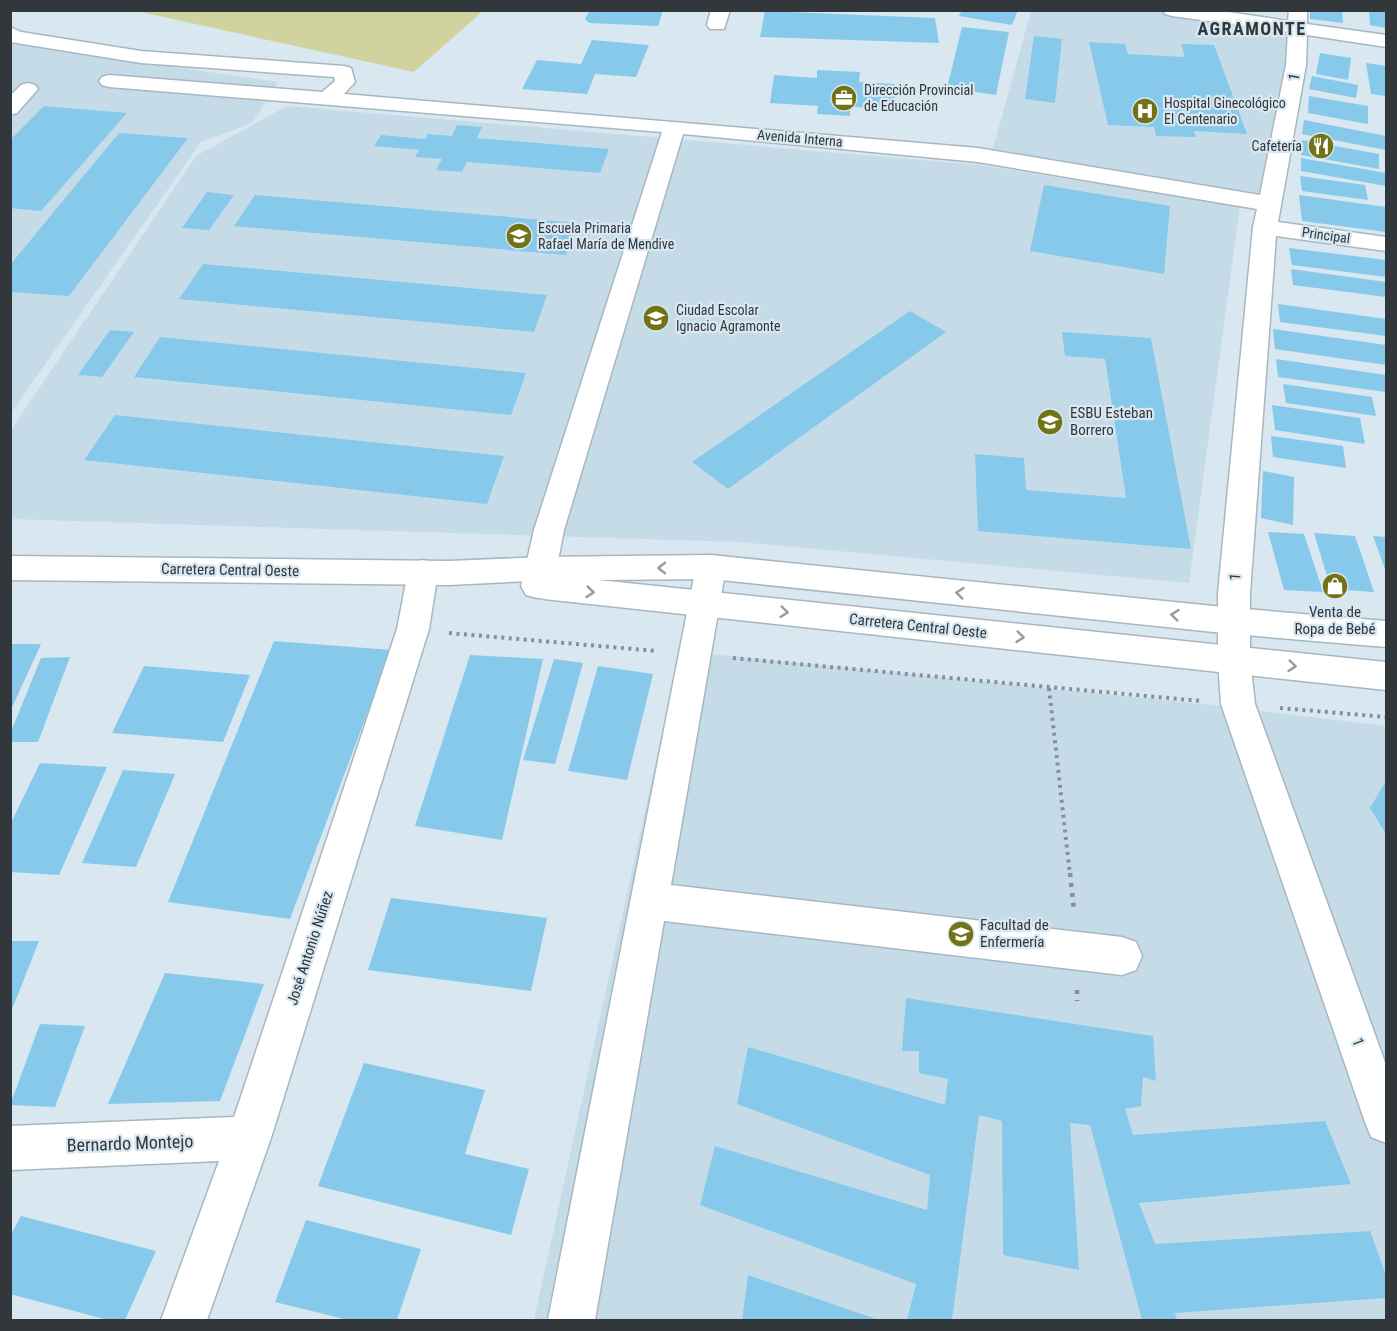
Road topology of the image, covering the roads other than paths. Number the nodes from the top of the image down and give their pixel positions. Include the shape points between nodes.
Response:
1 (1172, 10) edge
2 (1298, 20) edge
3 (10, 33) edge
4 (1386, 41) edge
5 (109, 81) dead end
6 (28, 89) dead end
7 (327, 99) junction
8 (10, 109) edge
9 (674, 127) junction
10 (1267, 216) junction
11 (1386, 244) edge
12 (10, 568) edge
13 (436, 573) junction
14 (539, 577) junction
15 (707, 585) junction
16 (1233, 621) junction
17 (1386, 634) edge
18 (1234, 661) junction
19 (1386, 676) edge
20 (648, 901) junction
21 (1122, 956) dead end
22 (1386, 1122) edge
23 (249, 1138) junction
24 (10, 1148) edge
25 (184, 1320) edge
26 (571, 1320) edge

1 - 2 street
2 - 4 street
2 - 10 street, 1 via 1296,65
3 - 7 street via 15,37 141,57 344,72 345,82
5 - 7 street, Avenida Interna
6 - 8 street
7 - 9 street, Avenida Interna
9 - 10 street, Avenida Interna via 984,156
9 - 14 street via 549,530
10 - 11 street, Principal
10 - 16 street, 1
12 - 13 street, Carretera Central Oeste
13 - 14 street, Carretera Central Oeste
13 - 23 street, José Antonio Núñez via 413,629
14 - 15 street, Carretera Central Oeste
16 -> 15 street, Carretera Central Oeste
15 -> 18 street, Carretera Central Oeste
15 - 20 street
16 - 17 street, Carretera Central Oeste
16 - 18 street, 1
18 -> 19 street, Carretera Central Oeste
18 - 22 street, 1 via 1238,704
20 - 21 street
20 - 26 street
23 - 24 street, Bernardo Montejo
23 - 25 street, José Antonio Núñez

